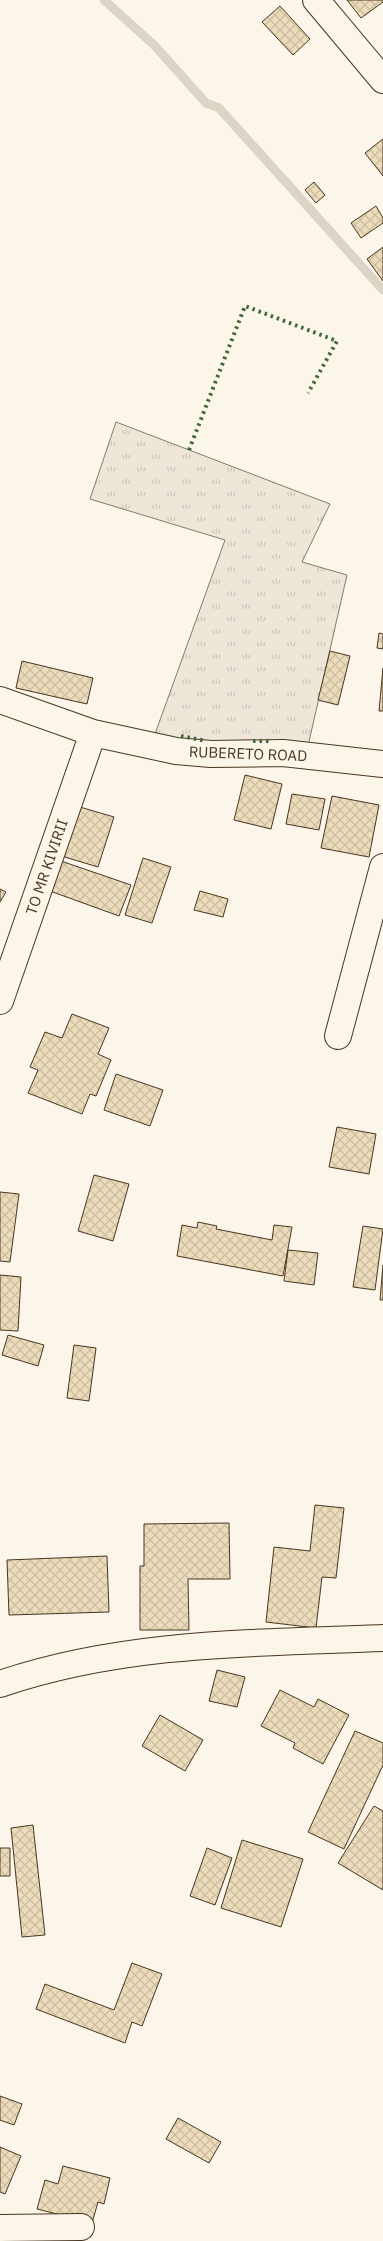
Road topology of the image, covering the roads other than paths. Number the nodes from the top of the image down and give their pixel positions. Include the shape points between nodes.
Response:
1 (316, 0) edge
2 (383, 80) edge
3 (0, 700) edge
4 (93, 733) junction
5 (383, 764) edge
6 (383, 867) edge
7 (0, 1001) edge
8 (338, 1036) dead end
9 (383, 1638) edge
10 (0, 1684) edge
11 (81, 2227) dead end
12 (0, 2228) edge

1 - 2 street
3 - 4 street, RUBERETO ROAD
4 - 5 street, RUBERETO ROAD via 176,751 284,753
4 - 7 street, TO MR KIVIRII
6 - 8 street
9 - 10 street via 189,1646 40,1670
11 - 12 street

